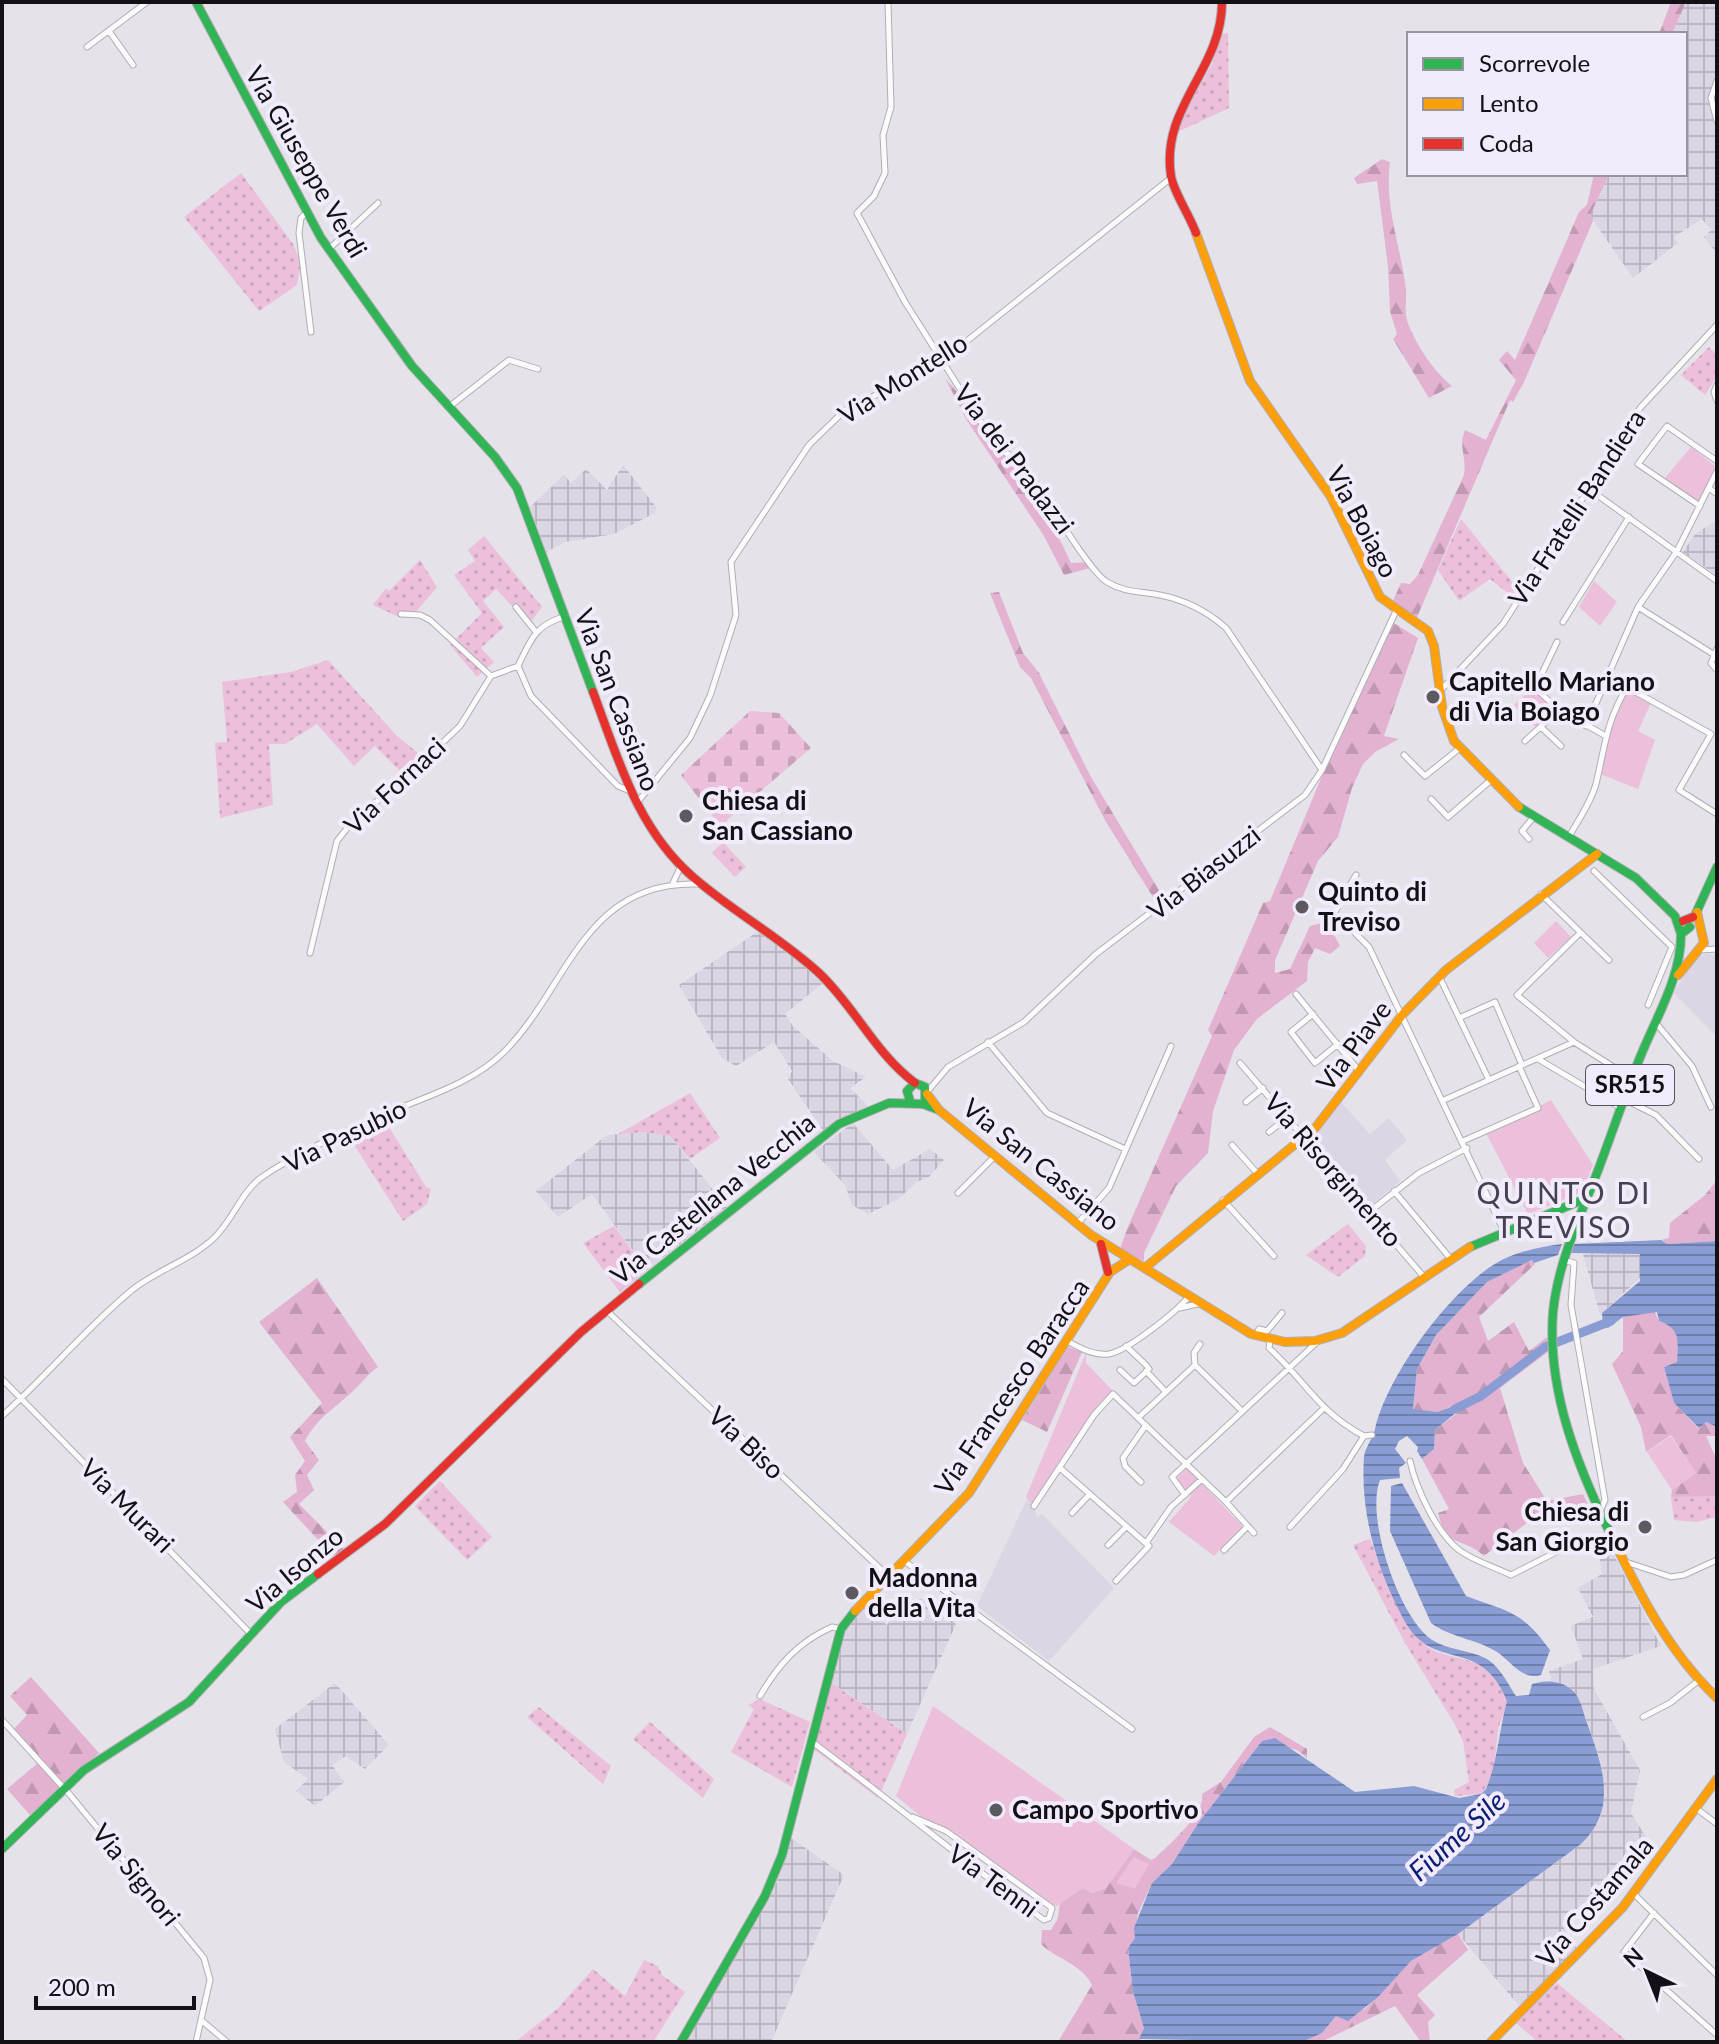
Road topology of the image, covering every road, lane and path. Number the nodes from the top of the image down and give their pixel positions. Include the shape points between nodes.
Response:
1 (147, 2) edge
2 (196, 2) edge
3 (888, 2) edge
4 (1222, 2) edge
5 (109, 31) junction
6 (87, 47) dead end
7 (133, 65) dead end
8 (1717, 81) edge
9 (1717, 121) edge
10 (1171, 178) junction
11 (378, 203) dead end
12 (307, 212) junction
13 (329, 249) junction
14 (1717, 325) edge
15 (311, 332) dead end
16 (390, 335) joint
17 (942, 361) junction
18 (538, 369) dead end
19 (1717, 385) edge
20 (1717, 401) edge
21 (449, 407) junction
22 (1717, 461) edge
23 (1717, 471) edge
24 (1709, 488) junction
25 (1589, 489) junction
26 (1717, 494) edge
27 (1700, 506) junction
28 (1629, 517) junction
29 (1677, 551) junction
30 (1717, 581) edge
31 (516, 607) dead end
32 (1638, 607) junction
33 (1396, 611) junction
34 (401, 614) dead end
35 (563, 617) junction
36 (1563, 622) dead end
37 (536, 632) junction
38 (1557, 642) dead end
39 (1715, 651) edge
40 (518, 666) junction
41 (1717, 670) edge
42 (491, 676) junction
43 (1607, 676) junction
44 (1627, 687) junction
45 (1439, 693) junction
46 (1559, 710) junction
47 (1586, 726) junction
48 (1541, 727) junction
49 (1604, 735) junction
50 (1525, 741) dead end
51 (1561, 746) dead end
52 (1460, 748) junction
53 (1404, 755) dead end
54 (1322, 770) junction
55 (1491, 780) junction
56 (630, 791) junction
57 (1431, 799) dead end
58 (636, 804) junction
59 (1717, 814) edge
60 (1532, 819) junction
61 (1570, 835) junction
62 (1529, 839) dead end
63 (1597, 854) junction
64 (1717, 867) edge
65 (680, 868) junction
66 (1594, 871) dead end
67 (1356, 875) dead end
68 (698, 884) junction
69 (671, 886) junction
70 (1541, 894) junction
71 (1688, 920) junction
72 (1580, 933) junction
73 (1703, 933) junction
74 (1681, 934) junction
75 (1677, 946) junction
76 (1717, 949) edge
77 (1697, 950) junction
78 (310, 953) dead end
79 (1609, 960) dead end
80 (1439, 976) junction
81 (1673, 982) junction
82 (1296, 994) dead end
83 (1648, 1005) dead end
84 (1313, 1014) junction
85 (1403, 1014) junction
86 (1459, 1018) junction
87 (1654, 1022) junction
88 (988, 1042) junction
89 (1574, 1042) junction
90 (1338, 1044) junction
91 (1171, 1046) dead end
92 (1537, 1058) junction
93 (1240, 1063) dead end
94 (1520, 1066) junction
95 (1360, 1072) junction
96 (939, 1075) junction
97 (1632, 1079) junction
98 (1489, 1080) junction
99 (912, 1087) junction
100 (1263, 1088) junction
101 (927, 1093) junction
102 (1444, 1100) junction
103 (910, 1101) junction
104 (891, 1102) junction
105 (921, 1102) junction
106 (1246, 1102) dead end
107 (1623, 1104) junction
108 (1711, 1107) dead end
109 (939, 1110) junction
110 (1288, 1117) junction
111 (1269, 1132) dead end
112 (1305, 1137) junction
113 (1463, 1141) junction
114 (1232, 1145) dead end
115 (1467, 1148) junction
116 (1126, 1149) junction
117 (995, 1156) junction
118 (1699, 1159) dead end
119 (1257, 1173) junction
120 (1394, 1191) junction
121 (958, 1193) dead end
122 (1589, 1196) junction
123 (1223, 1200) junction
124 (1369, 1212) junction
125 (1077, 1224) junction
126 (1504, 1231) junction
127 (1099, 1241) junction
128 (1118, 1251) junction
129 (1274, 1256) dead end
130 (1450, 1258) junction
131 (1130, 1259) junction
132 (1564, 1260) junction
133 (1111, 1263) junction
134 (1146, 1267) junction
135 (1425, 1277) junction
136 (1190, 1295) junction
137 (1202, 1303) junction
138 (1179, 1308) junction
139 (606, 1310) junction
140 (1282, 1313) dead end
141 (1256, 1336) junction
142 (1067, 1341) junction
143 (1270, 1341) junction
144 (1316, 1343) junction
145 (1200, 1344) dead end
146 (1126, 1346) junction
147 (1195, 1365) junction
148 (1289, 1365) junction
149 (1147, 1369) junction
150 (1120, 1370) dead end
151 (2, 1379) edge
152 (1165, 1391) junction
153 (21, 1399) junction
154 (1323, 1409) junction
155 (1242, 1411) junction
156 (2, 1416) edge
157 (1138, 1418) junction
158 (1146, 1425) junction
159 (1372, 1435) dead end
160 (1364, 1436) junction
161 (1410, 1461) dead end
162 (1186, 1464) junction
163 (1060, 1468) junction
164 (1202, 1479) junction
165 (1141, 1482) dead end
166 (1600, 1484) junction
167 (1589, 1488) junction
168 (1089, 1495) junction
169 (1185, 1495) junction
170 (1227, 1502) junction
171 (1034, 1506) dead end
172 (1600, 1511) junction
173 (1072, 1513) dead end
174 (1248, 1526) junction
175 (1126, 1527) junction
176 (1290, 1527) dead end
177 (1254, 1533) dead end
178 (1610, 1535) junction
179 (1146, 1543) junction
180 (1108, 1545) dead end
181 (1224, 1550) dead end
182 (903, 1560) junction
183 (1717, 1560) edge
184 (1626, 1562) junction
185 (887, 1575) junction
186 (1116, 1581) dead end
187 (841, 1629) junction
188 (251, 1634) junction
189 (1698, 1681) junction
190 (760, 1696) dead end
191 (1717, 1698) edge
192 (1643, 1717) dead end
193 (2, 1720) edge
194 (1132, 1729) dead end
195 (811, 1741) junction
196 (1717, 1779) edge
197 (63, 1788) junction
198 (1697, 1809) junction
199 (913, 1817) junction
200 (1717, 1824) edge
201 (937, 1827) junction
202 (931, 1834) junction
203 (2, 1849) edge
204 (1634, 1894) junction
205 (1654, 1913) junction
206 (1717, 1975) edge
207 (200, 2019) junction
208 (1717, 2035) edge
209 (196, 2042) edge
210 (227, 2042) edge
211 (681, 2042) edge
212 (1491, 2042) edge

1 - 5 street
2 - 12 main road, Via Giuseppe Verdi
3 - 17 street, Via dei Pradazzi via 891,107 883,135 885,173 874,196 857,213
4 - 10 main road, Via Boiago via 1213,52 1173,123
5 - 6 street
5 - 7 street
8 - 9 street via 1711,98
10 - 17 street, Via Montello
10 - 33 main road, Via Boiago via 1187,207 1250,381 1331,497 1371,584
11 - 13 street
12 - 13 main road, Via Giuseppe Verdi
12 - 15 street via 299,233
13 - 16 main road, Via Giuseppe Verdi
14 - 25 street, Via Fratelli Bandiera via 1640,408
16 - 21 main road, Via San Cassiano
17 - 54 street, Via dei Pradazzi via 995,443 1021,461 1100,578 1125,592 1187,604 1226,628
17 - 58 street, Via Montello via 844,411 809,445 731,562 736,615 710,696 690,738
18 - 21 street via 517,360 502,363
19 - 20 street
21 - 35 main road, Via San Cassiano via 517,488
22 - 27 street via 1667,426 1638,464
23 - 24 street
24 - 26 street
24 - 27 street
25 - 28 street
25 - 45 street, Via Fratelli Bandiera via 1503,624
27 - 29 street
28 - 29 street
28 - 36 street
29 - 30 street
29 - 32 street
31 - 37 street
32 - 39 street
32 - 43 street
33 - 45 main road, Via Boiago via 1428,631
33 - 54 street, Via Biasuzzi
34 - 42 street via 430,620
35 - 37 street via 545,622
35 - 56 main road, Via San Cassiano
37 - 40 street
38 - 46 street via 1535,688
39 - 41 street via 1711,663
40 - 42 street
40 - 56 street via 531,696 618,786
42 - 78 street, Via Fornaci via 460,726 356,817 337,841
43 - 44 street
43 - 47 street
44 - 49 street
44 - 59 street via 1711,734 1679,790
45 - 52 main road, Via Boiago via 1447,726
46 - 47 street
46 - 48 street
47 - 49 street
48 - 50 street
48 - 51 street
49 - 61 street via 1596,784
52 - 53 street via 1425,776
52 - 55 main road, Via Boiago
54 - 88 street, Via Biasuzzi via 1305,795 1096,954 1024,1022
55 - 57 street via 1448,817
55 - 60 main road, Via Boiago
56 - 58 main road, Via San Cassiano
58 - 65 main road, Via San Cassiano via 654,838
60 - 61 main road, Via Boiago
60 - 62 street via 1522,831
61 - 63 main road, Via Boiago
63 - 70 main road, Via Piave
63 - 71 main road, Via Boiago via 1609,857
64 - 71 main road
65 - 68 main road, Via San Cassiano
65 - 69 street
66 - 75 street
67 - 85 street via 1329,916 1369,947
68 - 69 street, Via Pasubio
68 - 99 main road, Via San Cassiano via 814,968
69 - 153 street, Via Pasubio via 616,908 589,931 525,1027 486,1067 264,1176 211,1240 135,1288
70 - 72 street
70 - 80 main road, Via Piave
71 - 73 main road
71 - 73 main road
71 - 74 main road
71 - 74 main road, Via Boiago
72 - 79 street
72 - 89 street via 1517,995
73 - 76 street
73 - 77 main road
74 - 75 main road, Via Boiago
75 - 77 main road
75 - 81 main road, SR515
75 - 83 street
76 - 77 street
77 - 81 main road
80 - 85 main road, Via Piave
80 - 86 street
81 - 87 main road, SR515
82 - 84 street
84 - 90 street
84 - 90 street via 1291,1032 1315,1063
85 - 95 main road, Via Piave
85 - 102 street
86 - 94 street via 1495,1002
86 - 98 street
87 - 97 main road, SR515
87 - 108 street via 1692,1066
88 - 96 street, Via Biasuzzi
88 - 116 street via 1047,1113
89 - 92 street
89 - 97 street
90 - 95 street
91 - 116 street
92 - 94 street
92 - 107 street
93 - 100 street, Via Risorgimento
94 - 98 street
94 - 113 street via 1538,1108
95 - 112 main road, Via Piave
96 - 99 street, Via Biasuzzi
96 - 101 street, Via Biasuzzi
97 - 107 main road, SR515
98 - 102 street
99 - 101 main road, Via San Cassiano
99 - 103 main road
99 - 104 main road, Via Castellana Vecchia
100 - 106 street
100 - 110 street, Via Risorgimento
101 - 105 main road
101 - 109 main road, Via San Cassiano
102 - 113 street
103 - 104 main road, Via Castellana Vecchia
103 - 105 main road, Via San Cassiano
104 - 139 main road, Via Castellana Vecchia via 817,1139
105 - 109 main road, Via San Cassiano
107 - 118 street via 1656,1115
107 - 122 main road, SR515
109 - 117 main road, Via San Cassiano
110 - 111 street
110 - 112 street, Via Risorgimento
112 - 119 main road, Via Piave
112 - 124 street, Via Risorgimento
113 - 115 street
114 - 119 street
115 - 120 street
115 - 126 street
116 - 125 street via 1104,1196
117 - 121 street
117 - 125 main road, Via San Cassiano
119 - 123 main road, Via Piave
120 - 124 street
120 - 130 street
122 - 126 main road
122 - 132 main road, SR515
123 - 129 street
123 - 134 main road, Via Piave
124 - 135 street, Via Risorgimento
125 - 127 main road, Via San Cassiano
126 - 130 main road
127 - 128 main road, Via San Cassiano
127 - 133 main road, Via Francesco Baracca
128 - 131 main road, Via San Cassiano
128 - 133 main road, Via Francesco Baracca
130 - 135 main road
131 - 133 main road, Via Francesco Baracca
131 - 134 main road, Via San Cassiano
132 - 166 street via 1574,1263 1571,1305
132 - 167 main road, SR515 via 1553,1352 1561,1411
133 - 142 main road, Via Francesco Baracca via 1099,1295
134 - 136 main road, Via San Cassiano
135 - 144 main road via 1365,1322
136 - 137 main road, Via San Cassiano
136 - 138 street
137 - 138 street
137 - 141 main road, Via San Cassiano
138 - 146 street
139 - 185 street, Via Biso
139 - 188 main road, Via Isonzo via 395,1514 290,1594
140 - 141 street
141 - 143 main road, Via San Cassiano
142 - 146 street via 1099,1354
142 - 182 main road, Via Francesco Baracca via 969,1493
143 - 144 main road, Via San Cassiano
143 - 148 street via 1269,1348
144 - 148 street
145 - 147 street
146 - 149 street
147 - 152 street
147 - 155 street
148 - 154 street
148 - 155 street
149 - 150 street via 1134,1383
149 - 152 street
151 - 153 street, Via Murari
152 - 157 street
153 - 156 street, Via Pasubio
153 - 188 street, Via Murari
154 - 160 street
154 - 170 street
155 - 162 street
157 - 158 street
157 - 163 street via 1113,1394
158 - 162 street
158 - 165 street via 1123,1458
159 - 160 street
160 - 176 street via 1343,1469
161 - 178 street via 1451,1543 1511,1575 1582,1540
162 - 164 street
162 - 169 street via 1172,1479
163 - 168 street
163 - 171 street
164 - 169 street
164 - 170 street
166 - 167 street
166 - 172 street via 1605,1505
167 - 172 main road, SR515
168 - 173 street
168 - 175 street
169 - 179 street
170 - 174 street
172 - 178 main road, SR515
174 - 177 street
174 - 181 street
175 - 179 street
175 - 180 street
178 - 184 main road, SR515
179 - 186 street via 1149,1546 1134,1566
182 - 185 main road, Via Francesco Baracca
182 - 194 street
183 - 184 street via 1671,1577
184 - 189 main road, SR515 via 1660,1633
185 - 187 main road, Via Francesco Baracca
187 - 190 street via 832,1627 807,1640 777,1666
187 - 195 main road, Via Francesco Baracca
188 - 197 main road, Via Isonzo via 189,1702 100,1757
189 - 191 main road, SR515
189 - 192 street
193 - 197 street, Via Signori
195 - 199 street, Via Tenni
195 - 211 main road, Via Francesco Baracca via 782,1855 765,1896
196 - 198 main road, Via Costamala
197 - 203 main road, Via Isonzo
197 - 207 street, Via Signori via 204,1958 210,1980
198 - 200 street
198 - 204 main road, Via Costamala
199 - 201 street, Via Tenni
199 - 202 street, Via Tenni
201 - 202 street
201 - 202 street, Via Tenni via 1052,1908 1049,1918 1044,1920
204 - 205 street
204 - 212 main road, Via Costamala
205 - 206 street
205 - 208 street via 1624,1952
207 - 209 street, Via Signori
207 - 210 street

